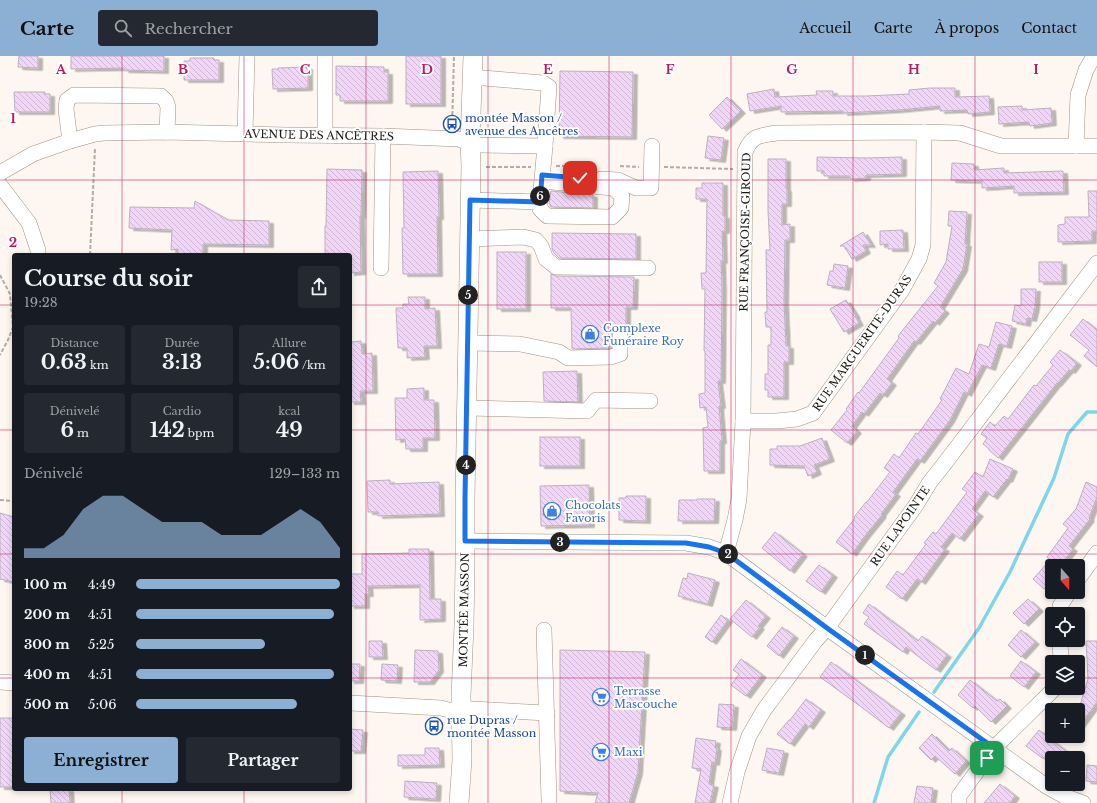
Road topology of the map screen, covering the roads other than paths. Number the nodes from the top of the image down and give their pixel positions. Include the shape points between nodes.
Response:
1 (247, 56) edge
2 (325, 56) edge
3 (473, 56) edge
4 (1094, 56) edge
5 (472, 77) junction
6 (167, 132) junction
7 (924, 132) junction
8 (245, 134) junction
9 (325, 136) junction
10 (383, 136) junction
11 (70, 141) junction
12 (470, 144) junction
13 (545, 146) junction
14 (652, 146) dead end
15 (1076, 146) junction
16 (1097, 146) edge
17 (0, 173) edge
18 (542, 178) junction
19 (0, 185) edge
20 (470, 200) junction
21 (540, 202) junction
22 (470, 239) junction
23 (38, 253) edge
24 (1097, 262) edge
25 (381, 268) dead end
26 (648, 268) dead end
27 (620, 336) dead end
28 (468, 343) junction
29 (650, 401) dead end
30 (467, 408) junction
31 (743, 421) junction
32 (465, 541) junction
33 (726, 553) junction
34 (1097, 553) edge
35 (1085, 569) edge
36 (827, 628) junction
37 (544, 630) dead end
38 (0, 682) edge
39 (12, 683) edge
40 (1047, 695) edge
41 (352, 703) edge
42 (461, 711) junction
43 (547, 713) junction
44 (994, 748) junction
45 (549, 800) dead end
46 (459, 803) edge
47 (730, 803) edge
48 (959, 803) edge
49 (1083, 803) edge

1 - 8 street
2 - 9 street
3 - 5 main road, MONTÉE MASSON
4 - 15 street via 1086,70 1078,95
5 - 12 main road, MONTÉE MASSON
5 - 13 street via 543,83 549,87
6 - 8 street, AVENUE DES ANCÊTRES
6 - 11 street, AVENUE DES ANCÊTRES via 95,134
6 - 11 street via 168,107 161,96 74,95 67,100 66,109
7 - 15 street, RUE FRANÇOISE-GIROUD via 960,133 1001,146
7 - 31 street, RUE MARGUERITE-DURAS via 923,245 919,259 902,290 814,413 797,419
7 - 31 street, RUE FRANÇOISE-GIROUD via 776,133 754,138 748,145 745,152
8 - 9 street, AVENUE DES ANCÊTRES
9 - 10 street, AVENUE DES ANCÊTRES
10 - 12 street, AVENUE DES ANCÊTRES via 459,139
10 - 25 street
11 - 17 street, AVENUE DES ANCÊTRES via 33,154
12 - 13 street, AVENUE DES ANCÊTRES
12 - 20 main road, MONTÉE MASSON
13 - 18 street
14 - 18 street via 652,188 636,188 618,180
15 - 16 street, RUE FRANÇOISE-GIROUD
18 - 21 street
18 - 21 street via 613,188 622,196 621,208 612,216 547,216 540,209
19 - 23 street via 28,223
20 - 21 street
20 - 22 main road, MONTÉE MASSON
22 - 26 street via 523,237 536,240 542,246 546,260 556,267
22 - 28 main road, MONTÉE MASSON
24 - 36 street, RUE LAPOINTE via 930,482
27 - 28 street via 620,354 611,357 568,358 559,352 520,344
28 - 30 main road, MONTÉE MASSON
29 - 30 street via 596,400 587,411
30 - 32 main road, MONTÉE MASSON
31 - 33 street, RUE FRANÇOISE-GIROUD via 739,499
32 - 33 street via 686,543
32 - 42 main road, MONTÉE MASSON
33 - 36 street
34 - 35 street
36 - 44 street
36 - 47 street, RUE LAPOINTE via 764,710 748,736
37 - 43 street
38 - 39 street
40 - 44 street
41 - 42 street
42 - 43 street via 472,709
42 - 46 main road, MONTÉE MASSON via 462,760
43 - 45 street
44 - 48 street via 959,796
44 - 49 street via 1046,786

